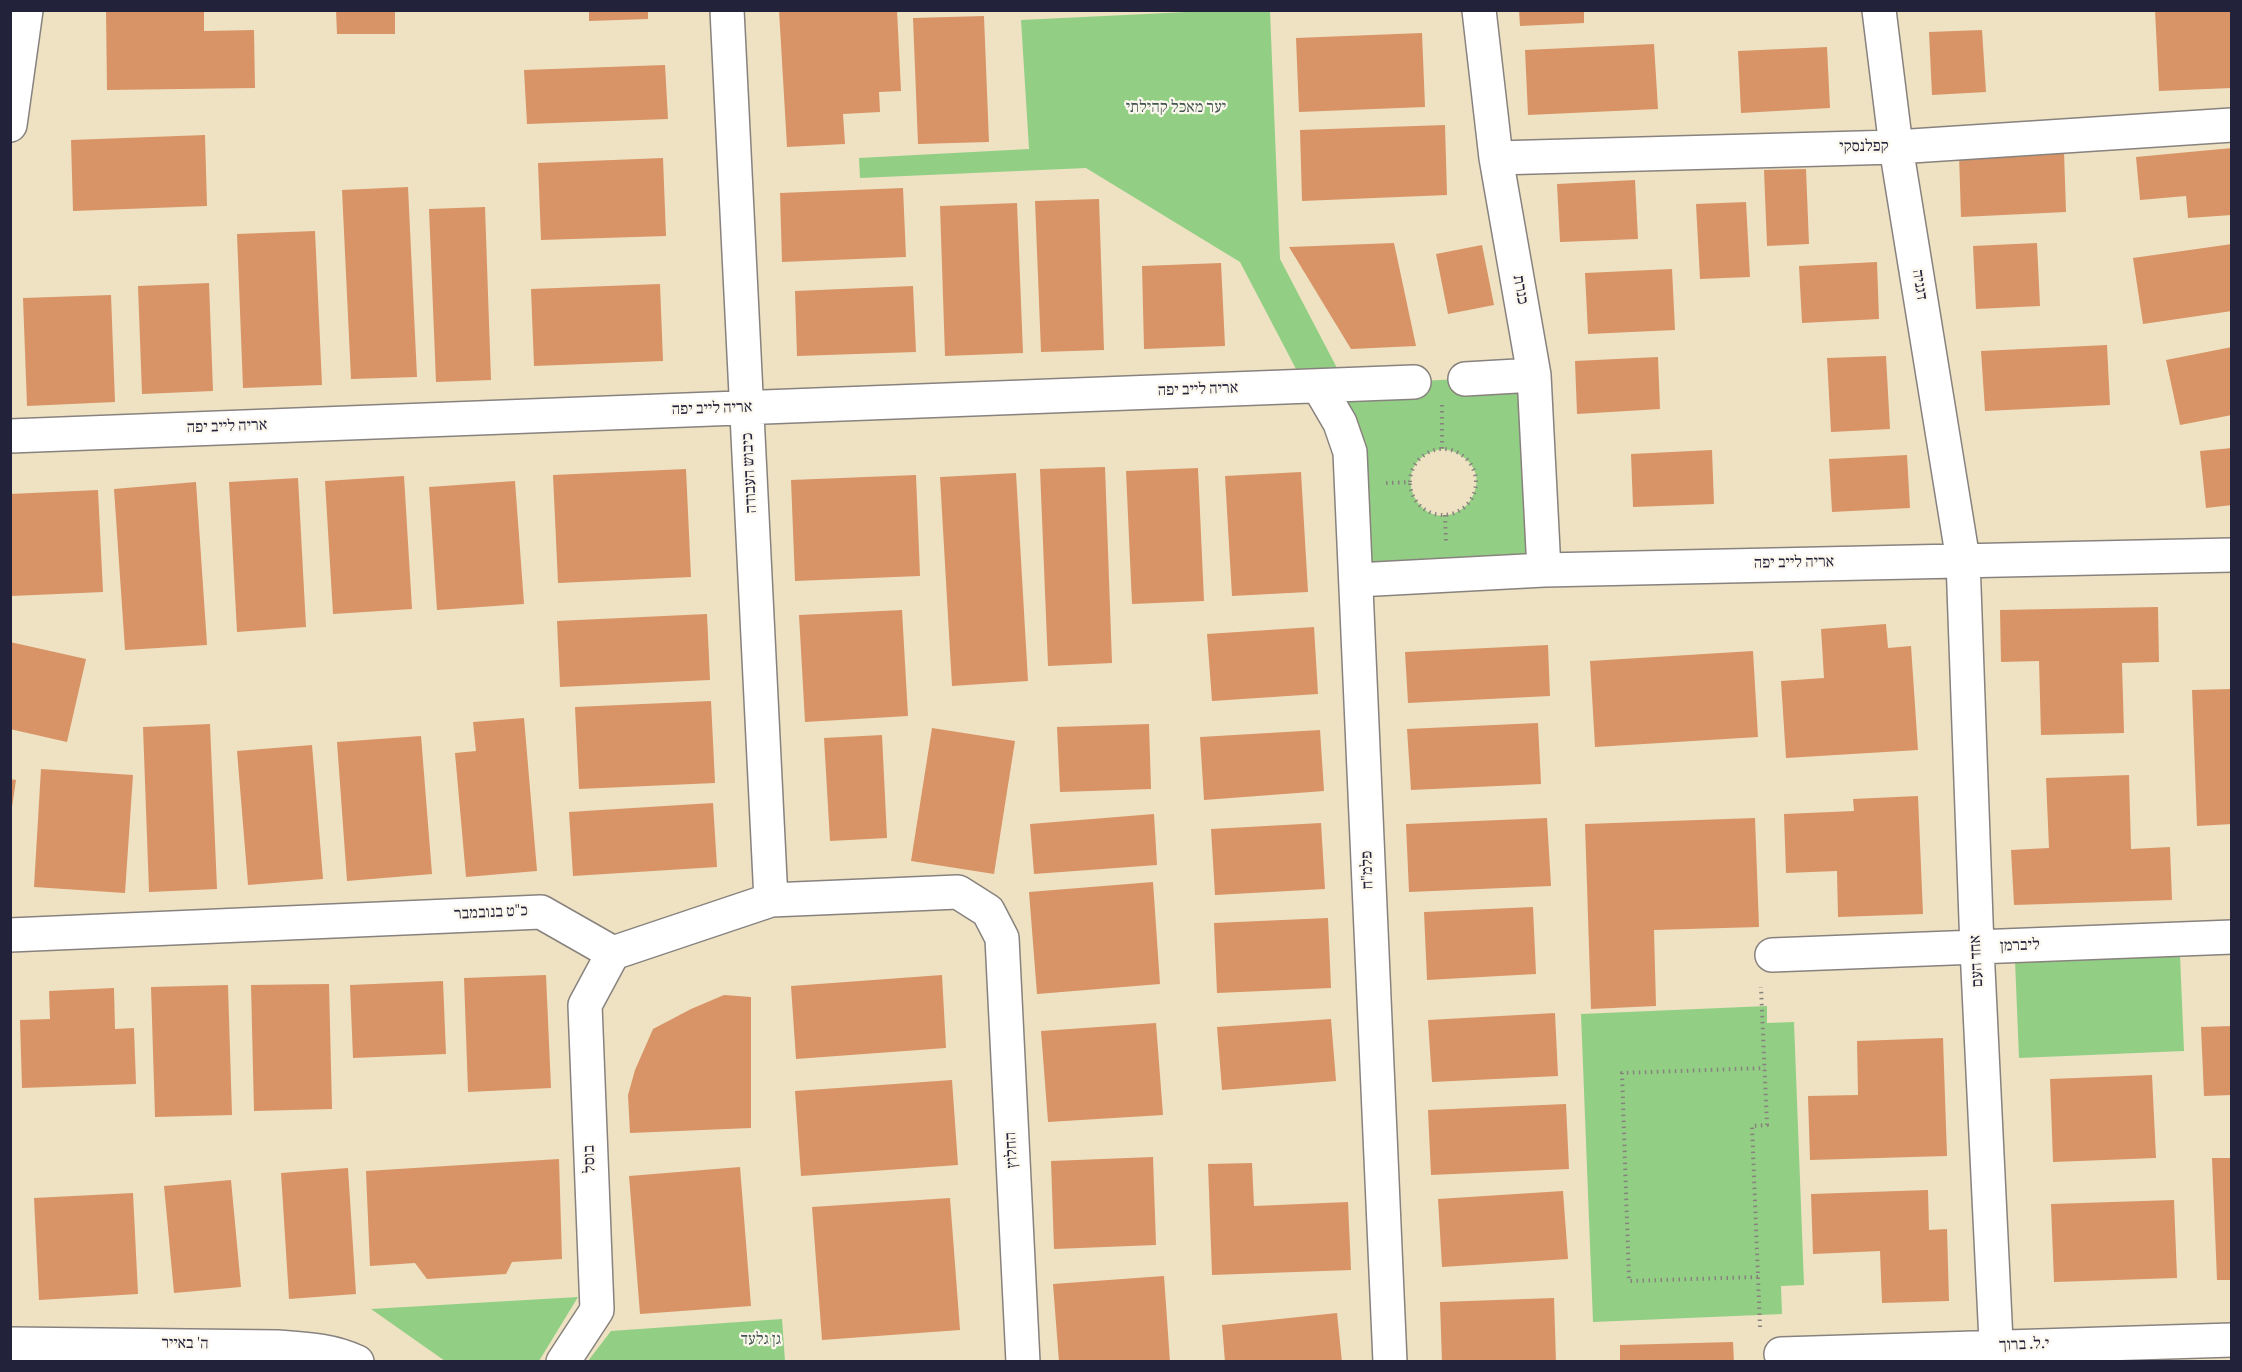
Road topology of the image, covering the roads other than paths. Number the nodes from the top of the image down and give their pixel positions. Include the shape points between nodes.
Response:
1 (26, 10) edge
2 (727, 10) edge
3 (1479, 10) edge
4 (1879, 10) edge
5 (2232, 124) edge
6 (10, 125) edge
7 (1896, 147) junction
8 (1496, 158) junction
9 (1534, 375) junction
10 (1465, 379) dead end
11 (1414, 382) dead end
12 (1319, 387) junction
13 (748, 408) junction
14 (10, 436) edge
15 (2232, 555) edge
16 (1962, 560) junction
17 (1544, 570) junction
18 (1357, 579) junction
19 (771, 900) junction
20 (10, 935) edge
21 (2232, 938) edge
22 (1977, 948) junction
23 (613, 953) junction
24 (1772, 955) road end
25 (2232, 1340) edge
26 (10, 1344) edge
27 (156, 1353) edge
28 (1781, 1354) road end
29 (1996, 1354) edge
30 (357, 1362) edge
31 (563, 1362) edge
32 (1023, 1362) edge
33 (1390, 1362) edge

1 - 6 street
2 - 13 street, כיבוש העבודה
3 - 8 street, כנרת
4 - 7 street, דגניה
5 - 7 street, קפלנסקי
7 - 8 street, קפלנסקי
7 - 16 street, דגניה
8 - 9 street, כנרת
9 - 10 street
9 - 17 street, כנרת
11 - 12 street, אריה לייב יפה
12 - 13 street, אריה לייב יפה
12 - 18 street, פלמ"ח via 1340,423 1350,452
13 - 14 street, אריה לייב יפה
13 - 19 street, כיבוש העבודה
15 - 16 street, אריה לייב יפה
16 - 17 street, אריה לייב יפה
16 - 22 street, אחד העם
17 - 18 street, אריה לייב יפה
18 - 33 street, פלמ"ח
19 - 23 street
19 - 32 street, החלוץ via 957,892 988,911 1002,938
20 - 23 street, כ"ט בנובמבר via 541,912
21 - 22 street, ליברמן
22 - 24 street, ליברמן
22 - 29 street, אחד העם
23 - 31 street, בוסל via 585,1005 597,1310
25 - 29 street, י.ל. ברוך
26 - 27 street, ה' באייר
27 - 30 street, ה' באייר via 316,1349
28 - 29 street, י.ל. ברוך

